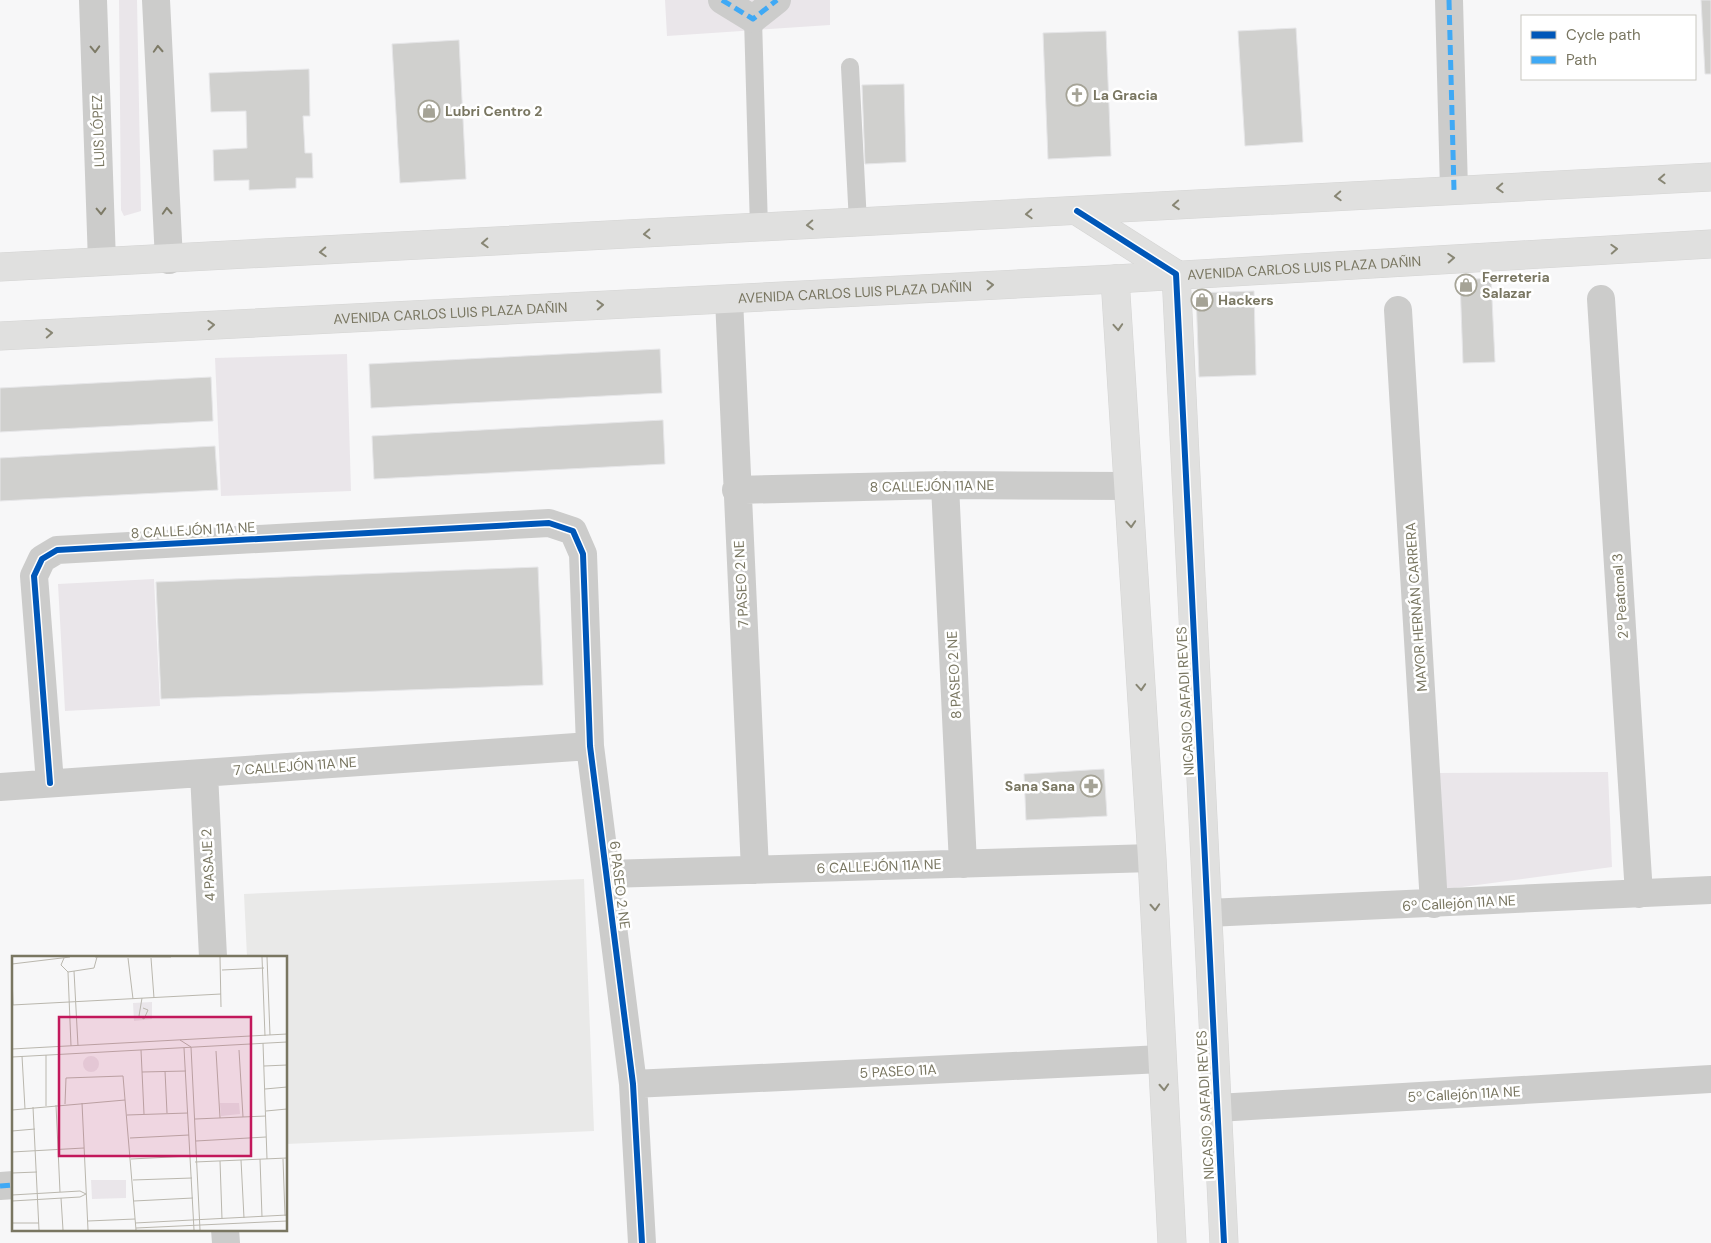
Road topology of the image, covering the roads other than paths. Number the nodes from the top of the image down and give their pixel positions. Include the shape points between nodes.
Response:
1 (93, 0) edge
2 (156, 0) edge
3 (722, 0) edge
4 (777, 0) edge
5 (1449, 0) edge
6 (753, 19) junction
7 (850, 67) dead end
8 (1711, 177) edge
9 (1454, 190) junction
10 (1077, 211) junction
11 (858, 223) junction
12 (759, 228) junction
13 (1711, 244) edge
14 (169, 260) junction
15 (102, 262) junction
16 (0, 268) edge
17 (1176, 274) junction
18 (1115, 279) junction
19 (729, 299) junction
20 (1601, 299) dead end
21 (1398, 310) dead end
22 (0, 336) edge
23 (945, 486) junction
24 (1128, 486) junction
25 (736, 490) junction
26 (573, 531) joint
27 (590, 746) junction
28 (204, 773) junction
29 (50, 784) junction
30 (0, 787) edge
31 (1152, 858) junction
32 (963, 864) junction
33 (754, 870) junction
34 (606, 874) junction
35 (1711, 890) edge
36 (1639, 894) junction
37 (1434, 904) junction
38 (1208, 913) junction
39 (212, 956) edge
40 (1162, 1059) junction
41 (1711, 1079) edge
42 (633, 1084) junction
43 (1217, 1108) junction
44 (225, 1230) edge
45 (226, 1243) edge
46 (642, 1243) edge
47 (1167, 1243) edge
48 (1224, 1243) edge

1 -> 15 street, LUIS LÓPEZ
14 -> 2 street
3 - 6 street
4 - 6 street
5 - 9 street
6 - 12 lane
7 - 11 lane
8 -> 9 main road
9 -> 10 main road
10 -> 11 main road
10 - 17 main road
11 -> 12 main road
12 -> 14 main road
17 -> 13 main road, AVENIDA CARLOS LUIS PLAZA DAÑIN
14 - 15 main road
15 - 16 main road
17 - 18 main road, AVENIDA CARLOS LUIS PLAZA DAÑIN
17 - 38 main road, NICASIO SAFADI REVES
19 -> 18 main road, AVENIDA CARLOS LUIS PLAZA DAÑIN
18 -> 24 main road
22 -> 19 main road, AVENIDA CARLOS LUIS PLAZA DAÑIN
19 - 25 street, 7 PASEO 2 NE
20 - 36 street, 2º Peatonal 3
21 - 37 street, MAYOR HERNÁN CARRERA
23 - 24 street, 8 CALLEJÓN 11A NE
23 - 25 street, 8 CALLEJÓN 11A NE
23 - 32 street, 8 PASEO 2 NE
24 -> 31 main road
25 - 33 street, 7 PASEO 2 NE
26 - 27 street, 6 PASEO 2 NE via 583,554
26 - 29 street, 8 CALLEJÓN 11A NE via 549,524 56,550 42,559 34,576
27 - 28 street, 7 CALLEJÓN 11A NE
27 - 34 street, 6 PASEO 2 NE
28 - 29 street, 7 CALLEJÓN 11A NE
28 - 39 street, 4 PASAJE 2
29 - 30 street, 7 CALLEJÓN 11A NE
31 - 32 street, 6 CALLEJÓN 11A NE
31 -> 40 main road
32 - 33 street, 6 CALLEJÓN 11A NE
33 - 34 street, 6 CALLEJÓN 11A NE
34 - 42 street, 6 PASEO 2 NE
35 - 36 street, 6º Callejón 11A NE
36 - 37 street, 6º Callejón 11A NE
37 - 38 street, 6º Callejón 11A NE
38 - 43 main road, NICASIO SAFADI REVES
40 - 42 street, 5 PASEO 11A
40 -> 47 main road
41 - 43 street, 5º Callejón 11A NE
42 - 46 street, 6 PASEO 2 NE
43 - 48 main road, NICASIO SAFADI REVES
44 - 45 street

